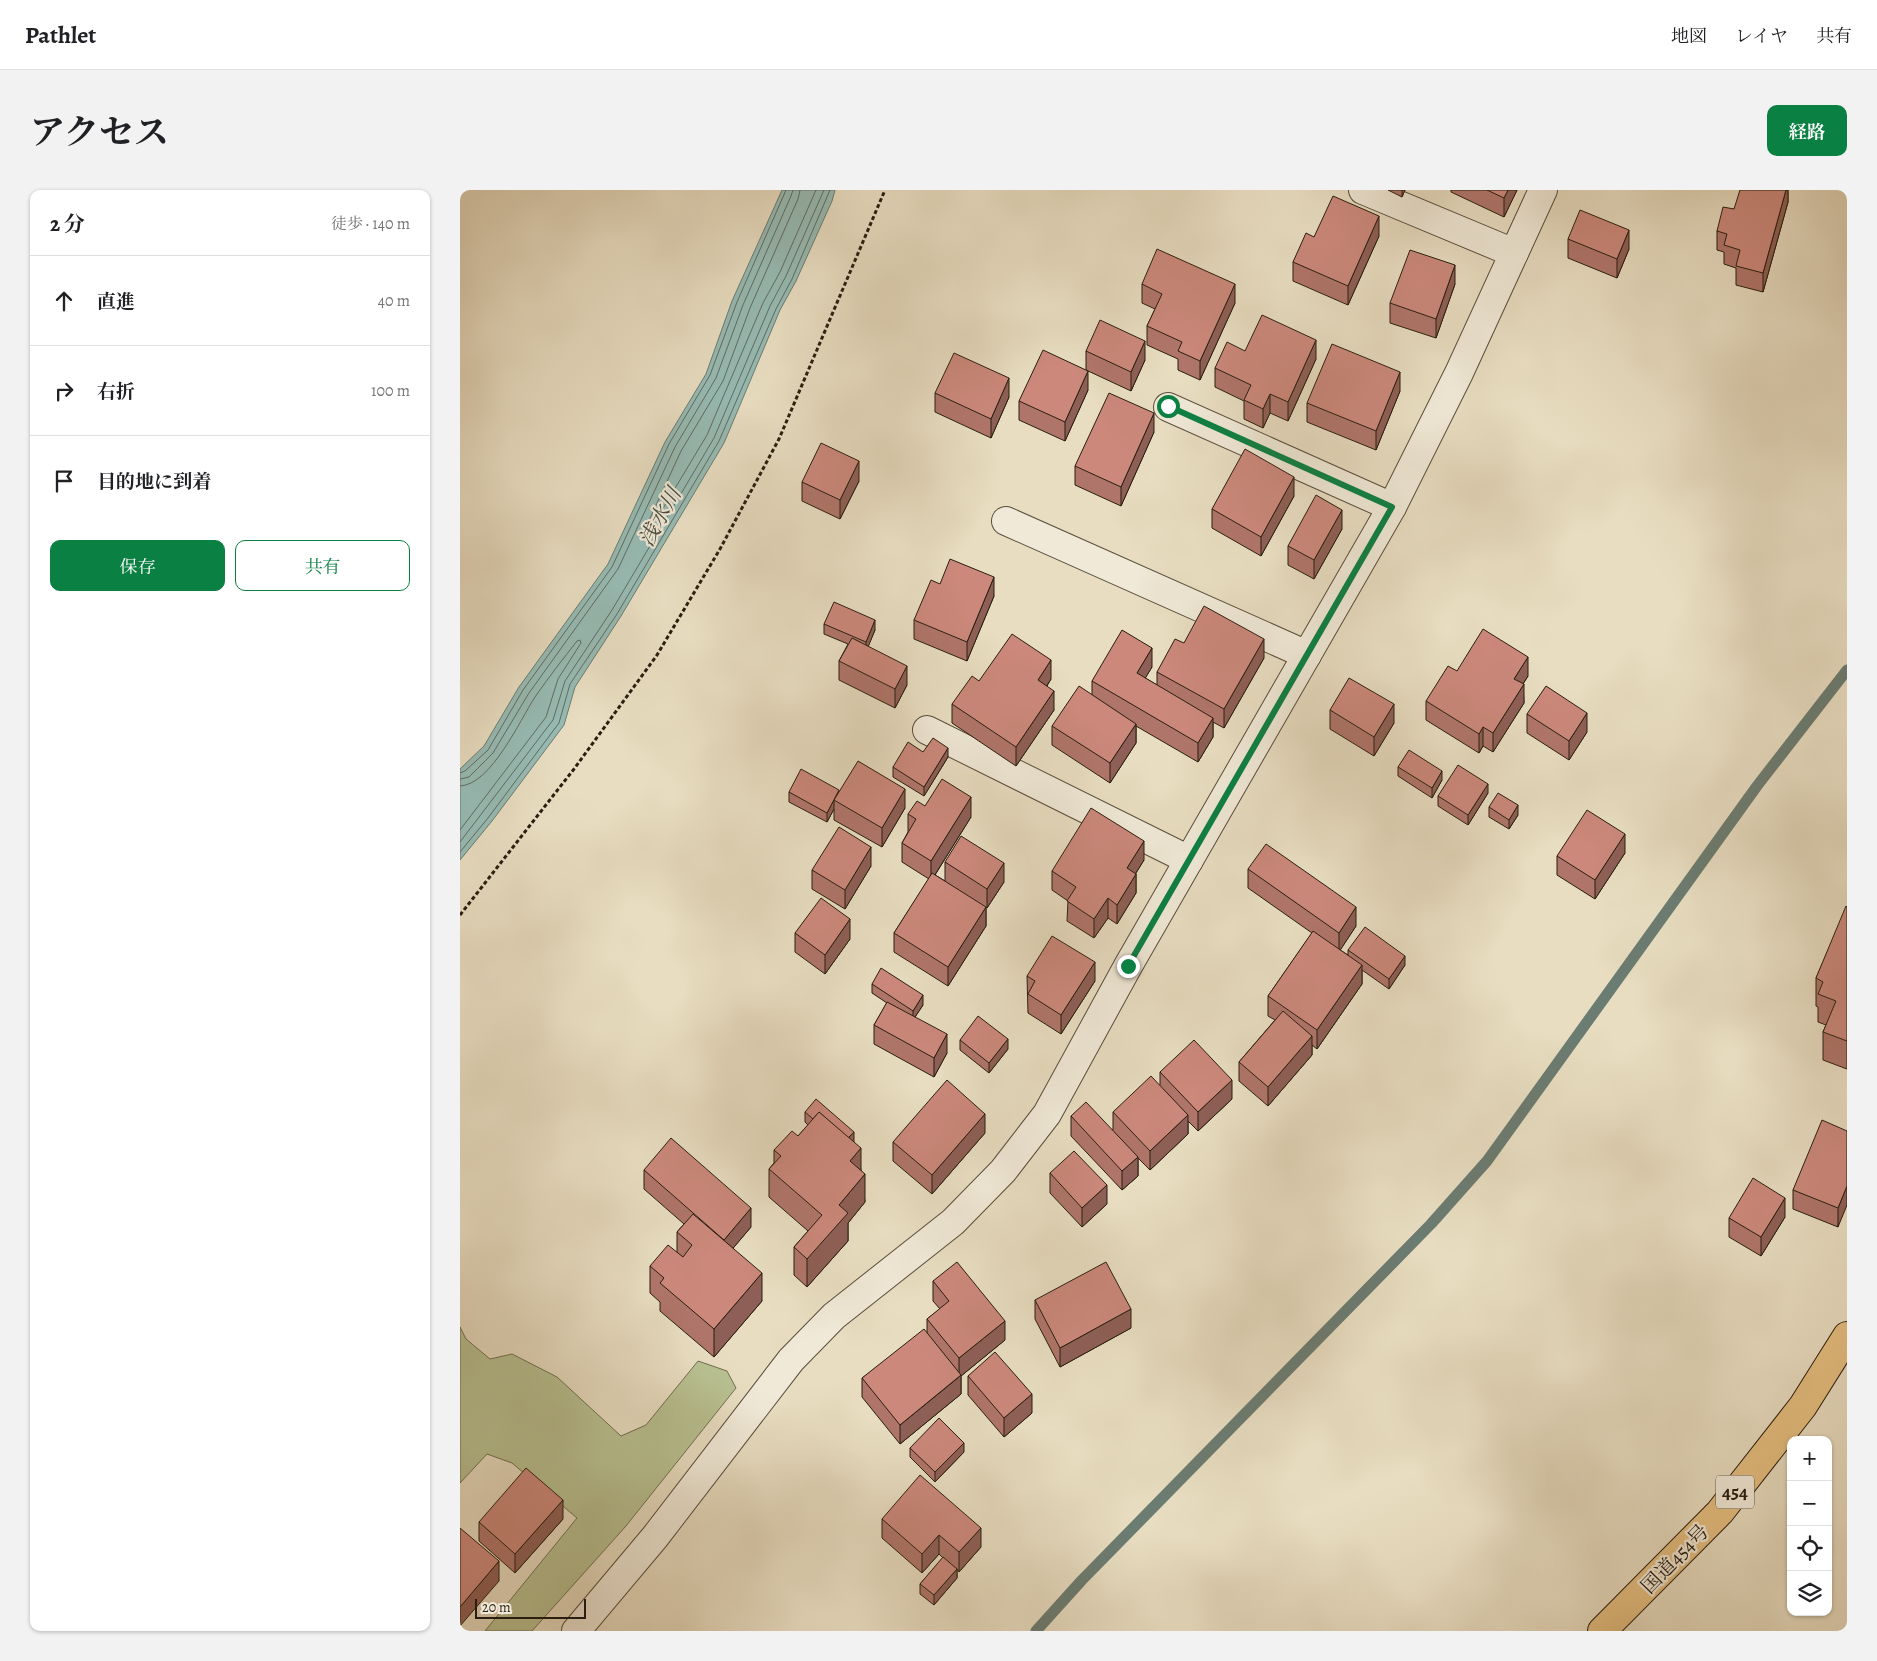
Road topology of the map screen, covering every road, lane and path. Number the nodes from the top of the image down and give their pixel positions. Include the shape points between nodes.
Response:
1 (885, 190) edge
2 (1363, 190) edge
3 (1543, 190) edge
4 (1514, 253) junction
5 (1168, 406) dead end
6 (1392, 507) junction
7 (1006, 521) dead end
8 (1307, 655) junction
9 (927, 730) dead end
10 (1189, 860) junction
11 (460, 915) edge
12 (1847, 1336) edge
13 (576, 1631) edge
14 (1602, 1631) edge

1 - 11 path via 779,439 720,549 657,655 574,769
2 - 4 street
3 - 4 street
4 - 6 street
5 - 6 street
6 - 8 street
7 - 8 street
8 - 10 street
9 - 10 street
10 - 13 street via 1047,1114 1004,1171 953,1222 834,1316 791,1360 655,1537
12 - 14 highway, 国道454号 / 454 via 1803,1406 1720,1512

